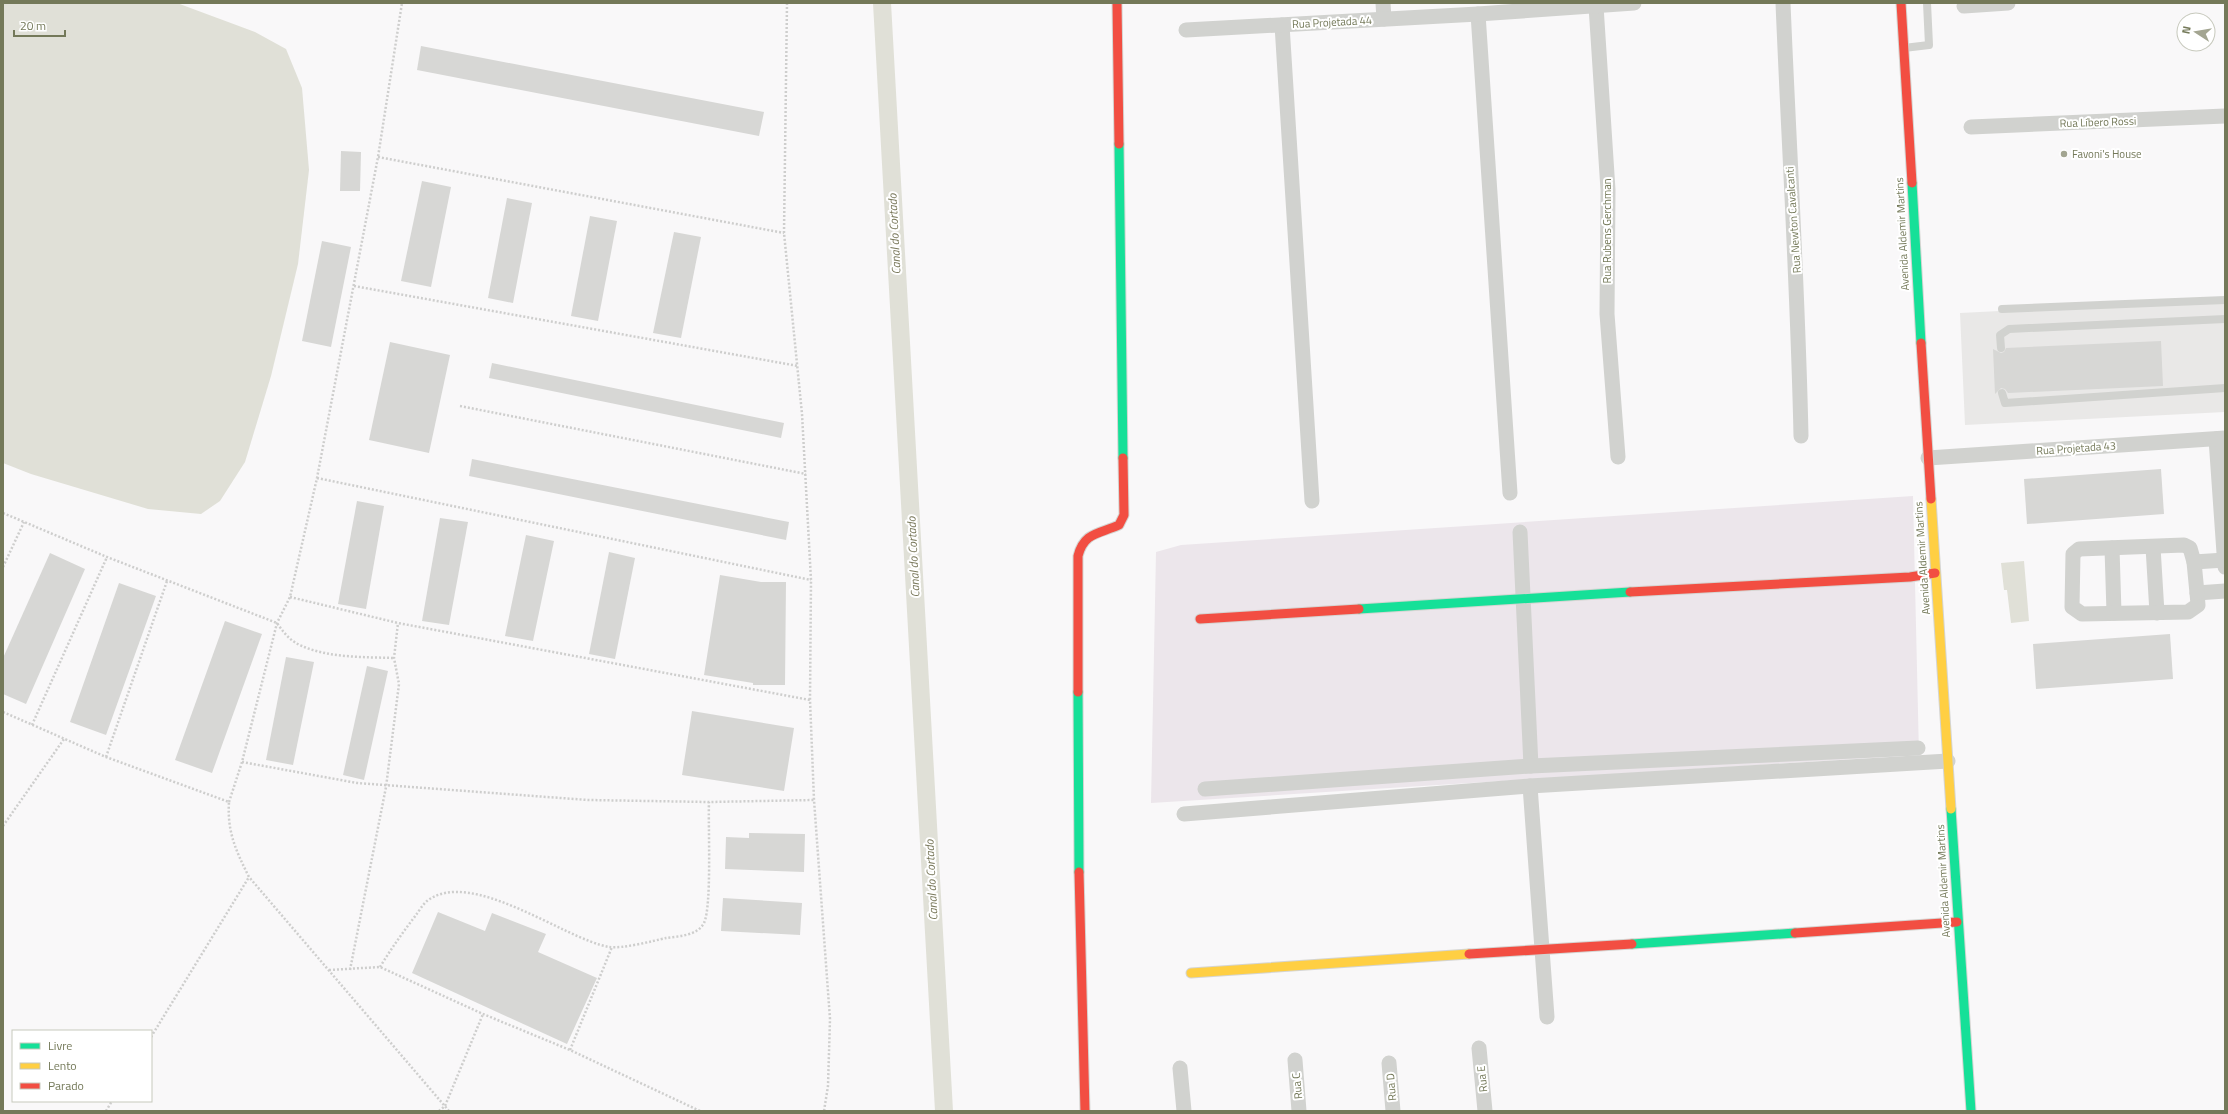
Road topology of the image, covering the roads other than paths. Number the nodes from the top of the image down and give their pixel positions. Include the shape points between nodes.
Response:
1 (1117, 3) edge
2 (1383, 3) edge
3 (1634, 3) edge
4 (1783, 3) edge
5 (1901, 3) edge
6 (1928, 3) edge
7 (2008, 3) edge
8 (1592, 5) edge
9 (1964, 6) dead end
10 (1478, 14) junction
11 (1384, 19) junction
12 (1282, 25) junction
13 (1186, 30) dead end
14 (1903, 48) junction
15 (2225, 116) edge
16 (1971, 127) dead end
17 (2225, 300) edge
18 (2002, 309) dead end
19 (2225, 319) edge
20 (2001, 348) dead end
21 (2225, 388) edge
22 (2002, 393) dead end
23 (1801, 436) dead end
24 (2221, 439) edge
25 (1618, 456) dead end
26 (1928, 458) junction
27 (1510, 493) dead end
28 (1312, 501) dead end
29 (1520, 532) dead end
30 (2153, 546) junction
31 (2112, 548) junction
32 (2224, 560) edge
33 (2194, 562) junction
34 (2225, 567) edge
35 (1935, 573) junction
36 (2225, 591) edge
37 (2197, 592) junction
38 (1524, 598) junction
39 (2114, 613) junction
40 (2157, 613) junction
41 (1200, 619) dead end
42 (1918, 748) dead end
43 (1948, 761) junction
44 (1531, 766) junction
45 (1530, 786) junction
46 (1205, 789) dead end
47 (1184, 814) dead end
48 (1957, 922) junction
49 (1543, 948) junction
50 (1191, 973) dead end
51 (1547, 1017) dead end
52 (1479, 1048) dead end
53 (1295, 1060) dead end
54 (1389, 1063) dead end
55 (1180, 1068) dead end
56 (1085, 1111) edge
57 (1184, 1111) edge
58 (1299, 1111) edge
59 (1393, 1111) edge
60 (1486, 1111) edge
61 (1971, 1111) edge

1 - 56 street via 1124,515 1119,525 1092,534 1082,541 1078,552 1077,569 1079,940
2 - 11 street
3 - 8 street, Rua Projetada 44
4 - 23 street, Rua Newton Cavalcanti via 1798,310
5 - 14 street, Avenida Aldemir Martins
6 - 14 lane via 1929,45
7 - 9 street
8 - 10 street, Rua Projetada 44
8 - 25 street, Rua Rubens Gerchman via 1608,190 1607,314
10 - 11 street, Rua Projetada 44
10 - 27 street
11 - 12 street, Rua Projetada 44
12 - 13 street, Rua Projetada 44
12 - 28 street
14 - 26 street, Avenida Aldemir Martins
15 - 16 street, Rua Líbero Rossi
17 - 18 lane
19 - 20 lane via 2009,329 2000,335
21 - 22 lane via 2005,403
24 - 26 street, Rua Projetada 43
24 - 32 street
26 - 35 street, Avenida Aldemir Martins
29 - 38 street
30 - 31 street
30 - 33 street via 2184,545 2190,548
30 - 40 street
31 - 39 street
31 - 39 street via 2080,550 2073,554 2072,607 2082,614
32 - 33 street
32 - 34 street
33 - 37 street
35 - 38 street via 1910,577
35 - 43 street, Avenida Aldemir Martins
36 - 37 street
37 - 40 street via 2198,605 2193,610
38 - 41 street
38 - 44 street
39 - 40 street
42 - 44 street
43 - 45 street
43 - 48 street, Avenida Aldemir Martins
44 - 46 street
45 - 47 street
45 - 49 street
48 - 49 street
48 - 61 street, Avenida Aldemir Martins
49 - 50 street
49 - 51 street
52 - 60 street, Rua E
53 - 58 street, Rua C
54 - 59 street, Rua D
55 - 57 street

